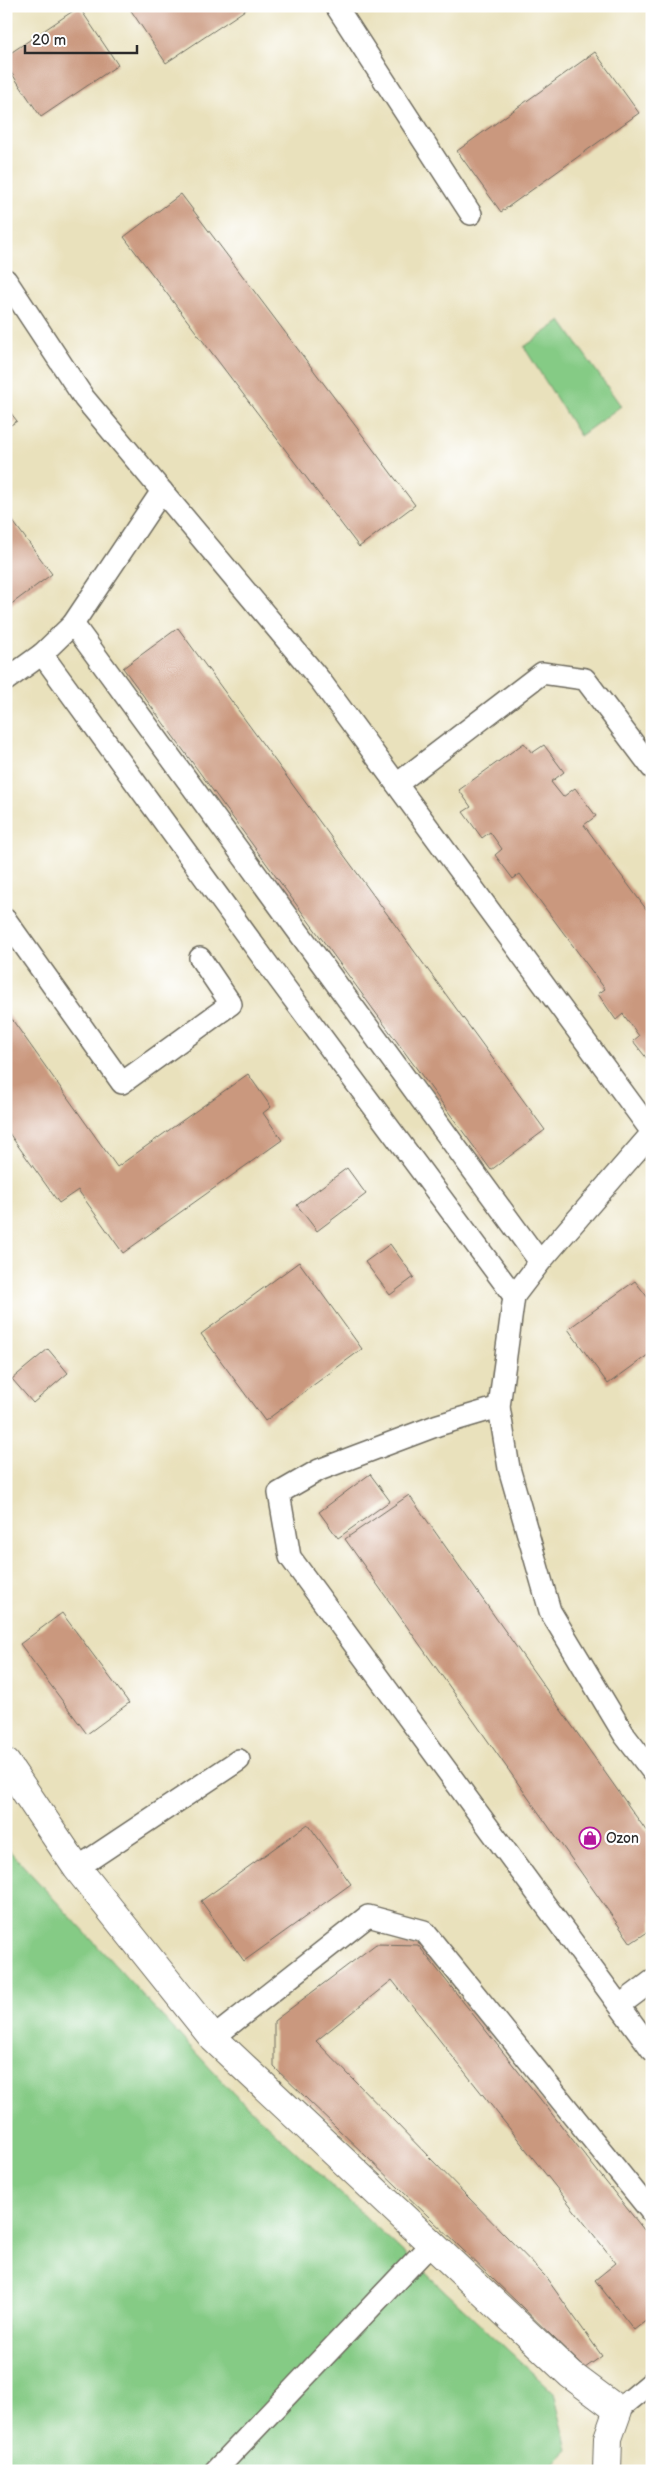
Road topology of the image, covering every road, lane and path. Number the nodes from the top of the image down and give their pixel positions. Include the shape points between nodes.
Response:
1 (336, 6) edge
2 (471, 214) dead end
3 (6, 280) edge
4 (162, 491) junction
5 (73, 624) junction
6 (42, 654) junction
7 (6, 680) edge
8 (652, 768) edge
9 (397, 784) junction
10 (6, 920) edge
11 (200, 958) dead end
12 (652, 1133) edge
13 (540, 1262) junction
14 (514, 1296) junction
15 (499, 1407) junction
16 (239, 1760) dead end
17 (6, 1763) edge
18 (652, 1771) edge
19 (77, 1868) junction
20 (652, 1981) edge
21 (620, 2005) junction
22 (213, 2038) junction
23 (652, 2050) edge
24 (652, 2213) edge
25 (432, 2243) junction
26 (652, 2382) edge
27 (618, 2410) junction
28 (216, 2471) edge
29 (607, 2471) edge

1 - 2 lane
3 - 4 lane via 84,398
4 - 5 lane
4 - 9 lane via 320,680
5 - 6 lane
5 - 13 lane
6 - 7 lane
6 - 14 lane
8 - 9 lane via 585,679 542,673
9 - 12 lane
10 - 11 lane via 122,1083 232,1004
12 - 13 lane
13 - 14 lane
14 - 15 lane
15 - 18 lane via 509,1468 550,1611 626,1736
15 - 21 lane via 438,1425 319,1470 279,1493 290,1557
16 - 19 lane
17 - 19 street
19 - 22 street
20 - 21 lane
21 - 23 lane
22 - 24 lane via 368,1916 424,1931
22 - 25 street
25 - 27 street via 571,2375
25 - 28 lane
26 - 27 lane
27 - 29 street via 608,2438

